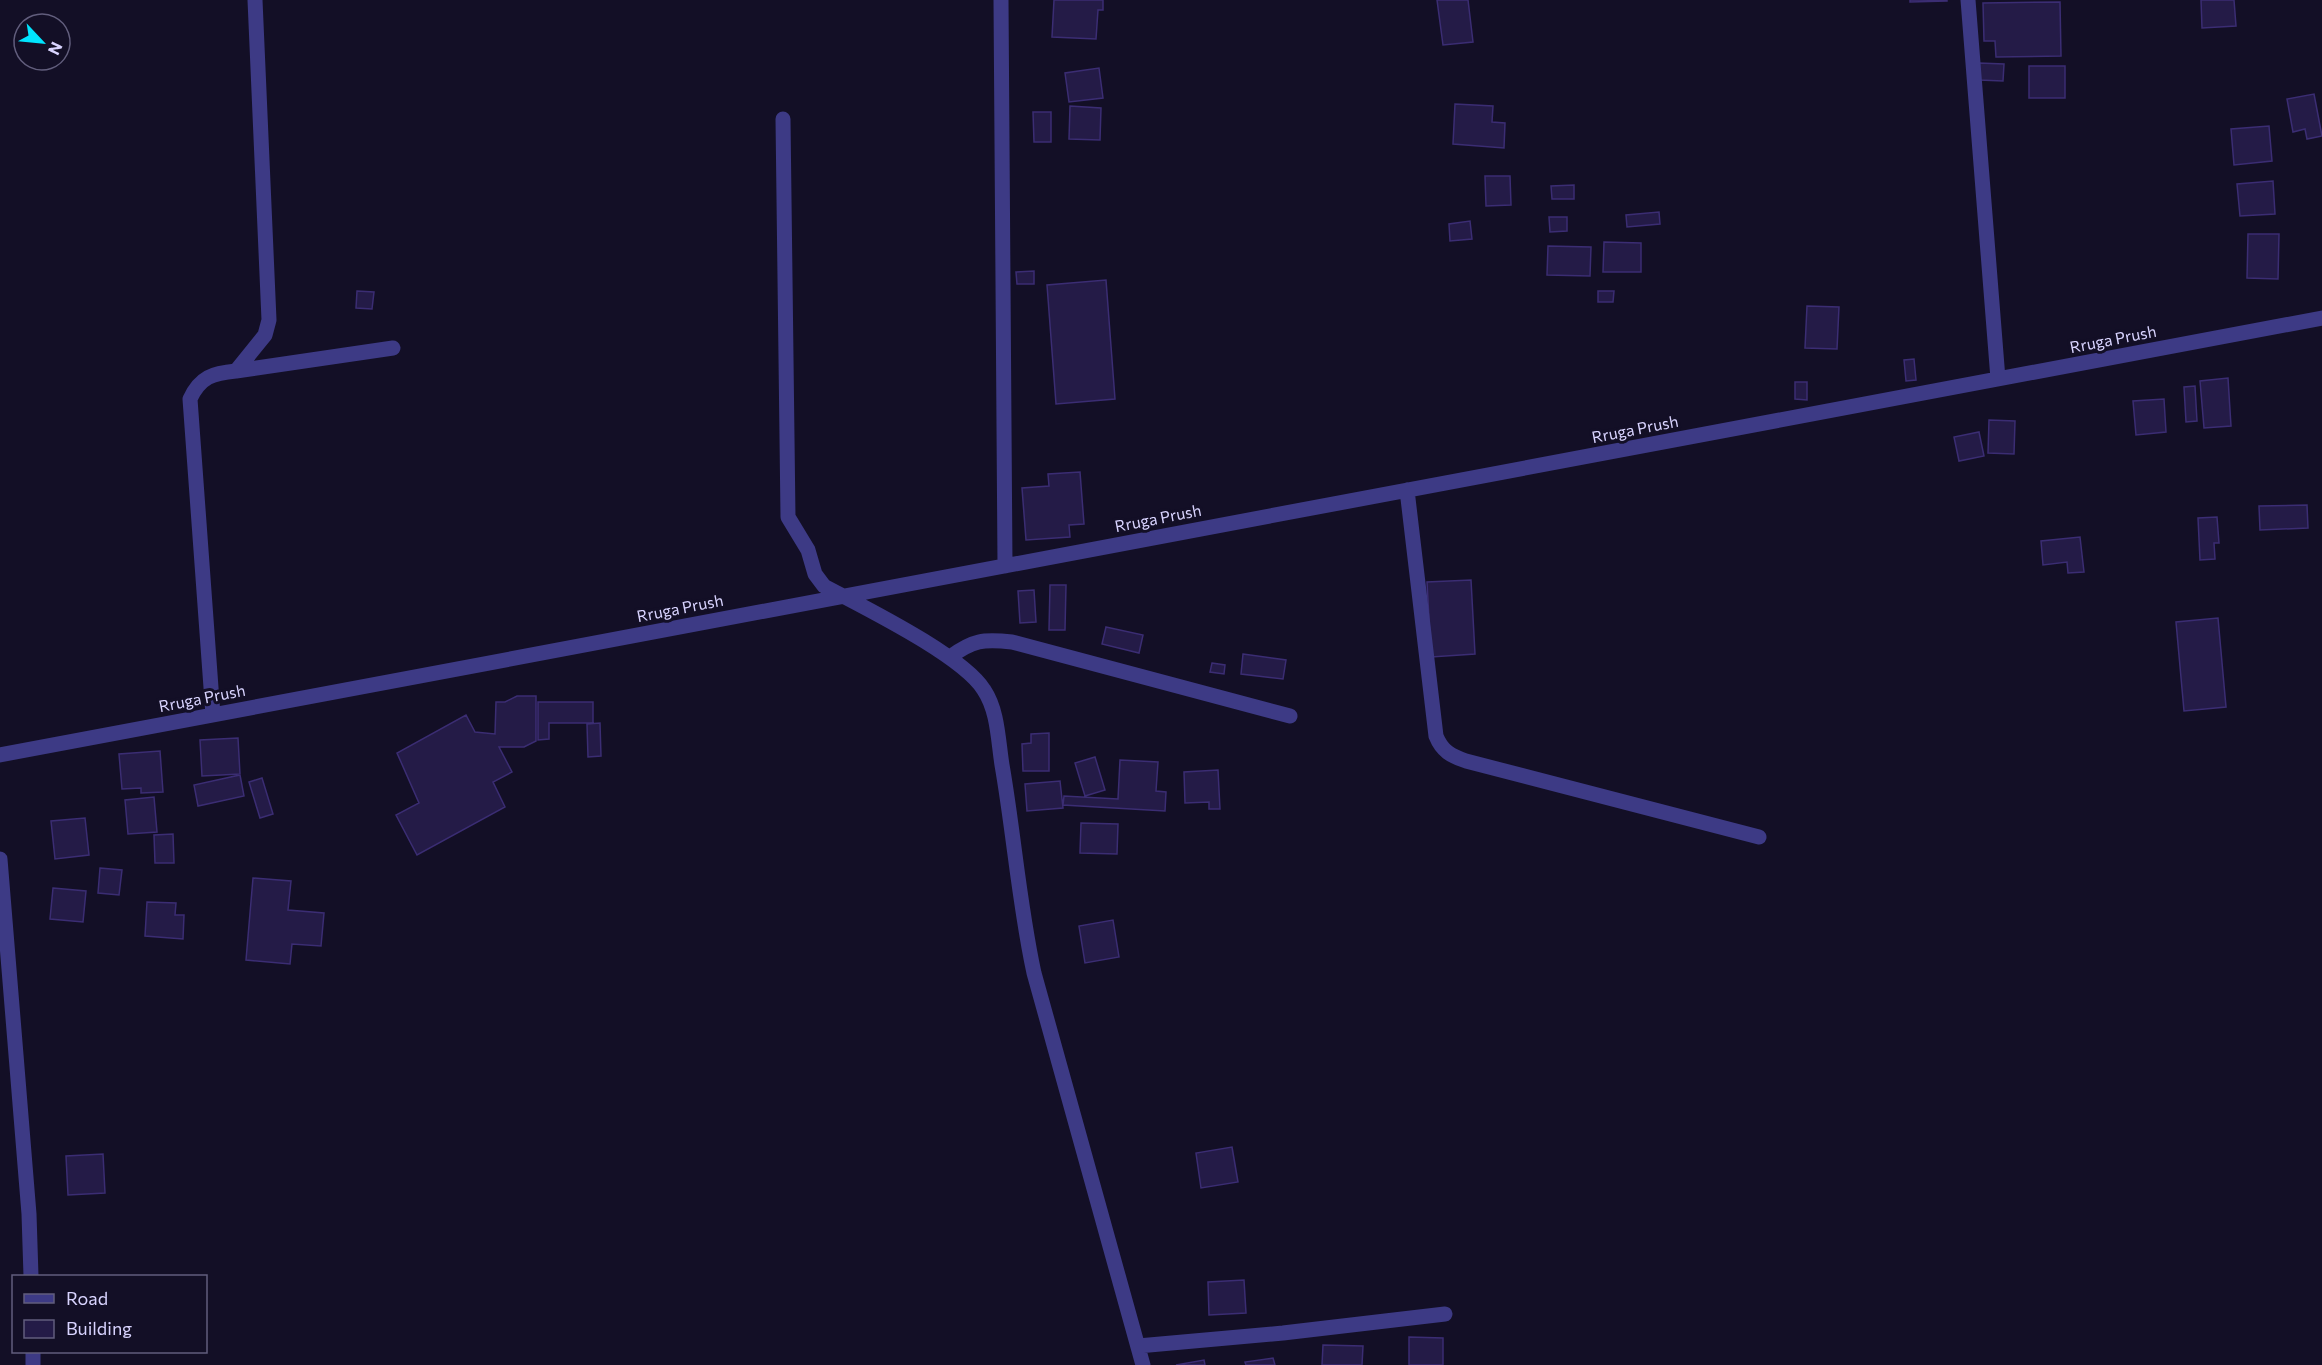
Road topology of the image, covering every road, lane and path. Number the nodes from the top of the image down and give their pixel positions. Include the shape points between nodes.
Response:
1 (255, 0) edge
2 (1001, 0) edge
3 (1968, 0) edge
4 (783, 119) dead end
5 (2322, 318) edge
6 (393, 348) dead end
7 (236, 371) junction
8 (1998, 379) junction
9 (1407, 490) junction
10 (1005, 566) junction
11 (843, 596) junction
12 (950, 657) junction
13 (213, 714) junction
14 (1290, 716) dead end
15 (0, 755) edge
16 (1759, 837) dead end
17 (0, 859) edge
18 (31, 1275) edge
19 (1445, 1314) dead end
20 (1138, 1346) junction
21 (1143, 1365) edge

1 - 7 street via 269,320 265,334
2 - 10 street
3 - 8 street
4 - 11 street via 788,518 808,550 815,574 824,586
5 - 8 street, Rruga Prush
6 - 7 street
7 - 13 street via 214,373 197,384 190,399
8 - 9 street, Rruga Prush
9 - 10 street, Rruga Prush
9 - 16 street via 1440,747 1466,761
10 - 11 street, Rruga Prush
11 - 12 street
11 - 13 street, Rruga Prush
12 - 14 street via 968,644 986,639 1012,642
12 - 20 street via 984,689 993,710 1011,814 1021,910 1034,973
13 - 15 street, Rruga Prush
17 - 18 street
19 - 20 street via 1283,1334
20 - 21 street

